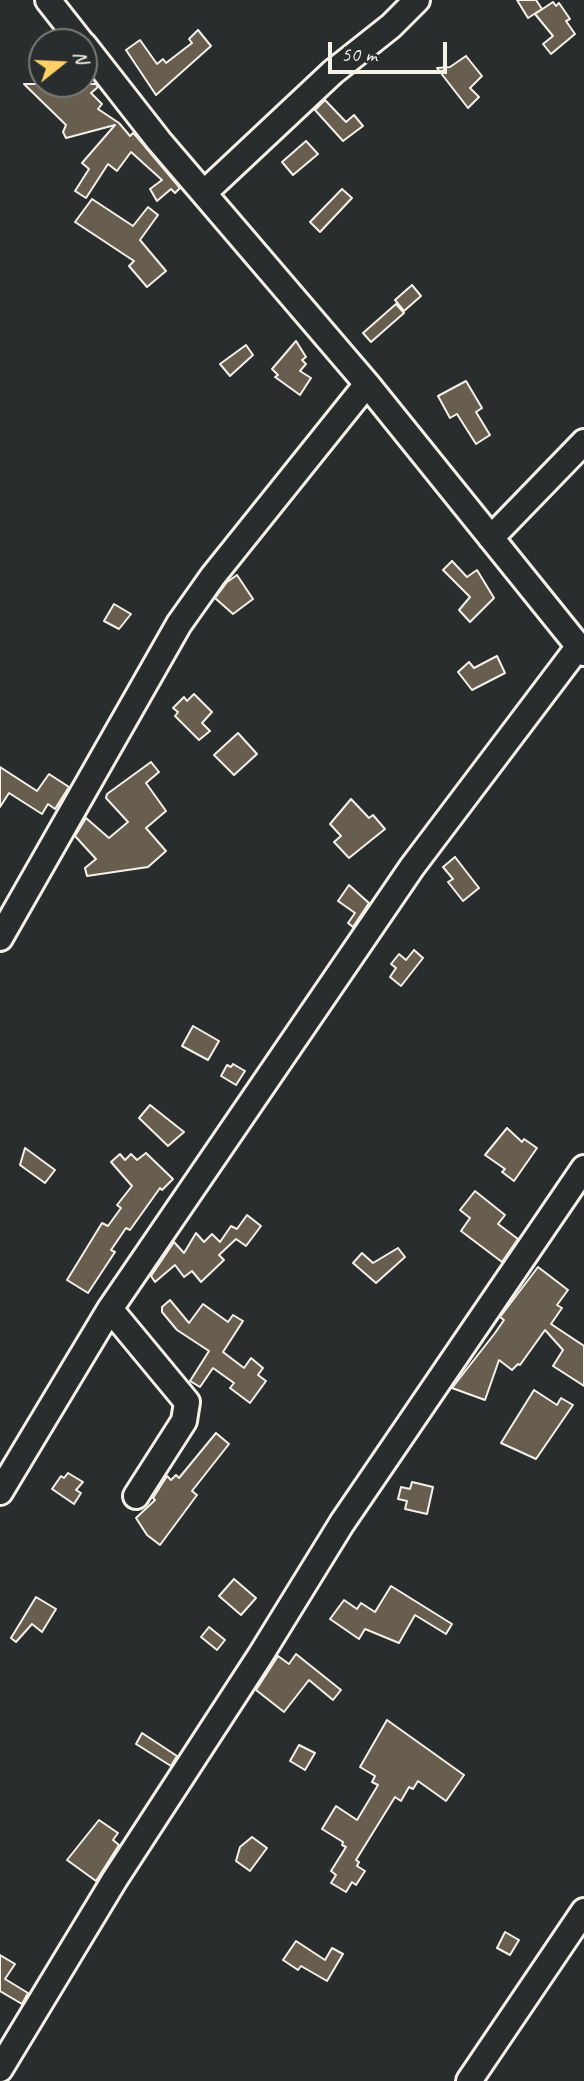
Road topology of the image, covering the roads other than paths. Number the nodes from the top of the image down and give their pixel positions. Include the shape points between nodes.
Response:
1 (48, 0) edge
2 (417, 0) edge
3 (70, 28) edge
4 (98, 62) edge
5 (204, 193) junction
6 (367, 384) junction
7 (584, 442) edge
8 (491, 538) junction
9 (581, 649) edge
10 (0, 937) edge
11 (584, 1168) edge
12 (110, 1309) junction
13 (0, 1492) edge
14 (136, 1496) dead end
15 (584, 1911) edge
16 (0, 2069) edge
17 (469, 2081) edge

1 - 3 street
2 - 5 street
4 - 5 street
5 - 6 street
6 - 8 street
6 - 10 street via 179,624
7 - 8 street
8 - 9 street
9 - 12 street via 412,867
11 - 16 street via 342,1523
12 - 13 street
12 - 14 street via 187,1402 184,1420
15 - 17 street

